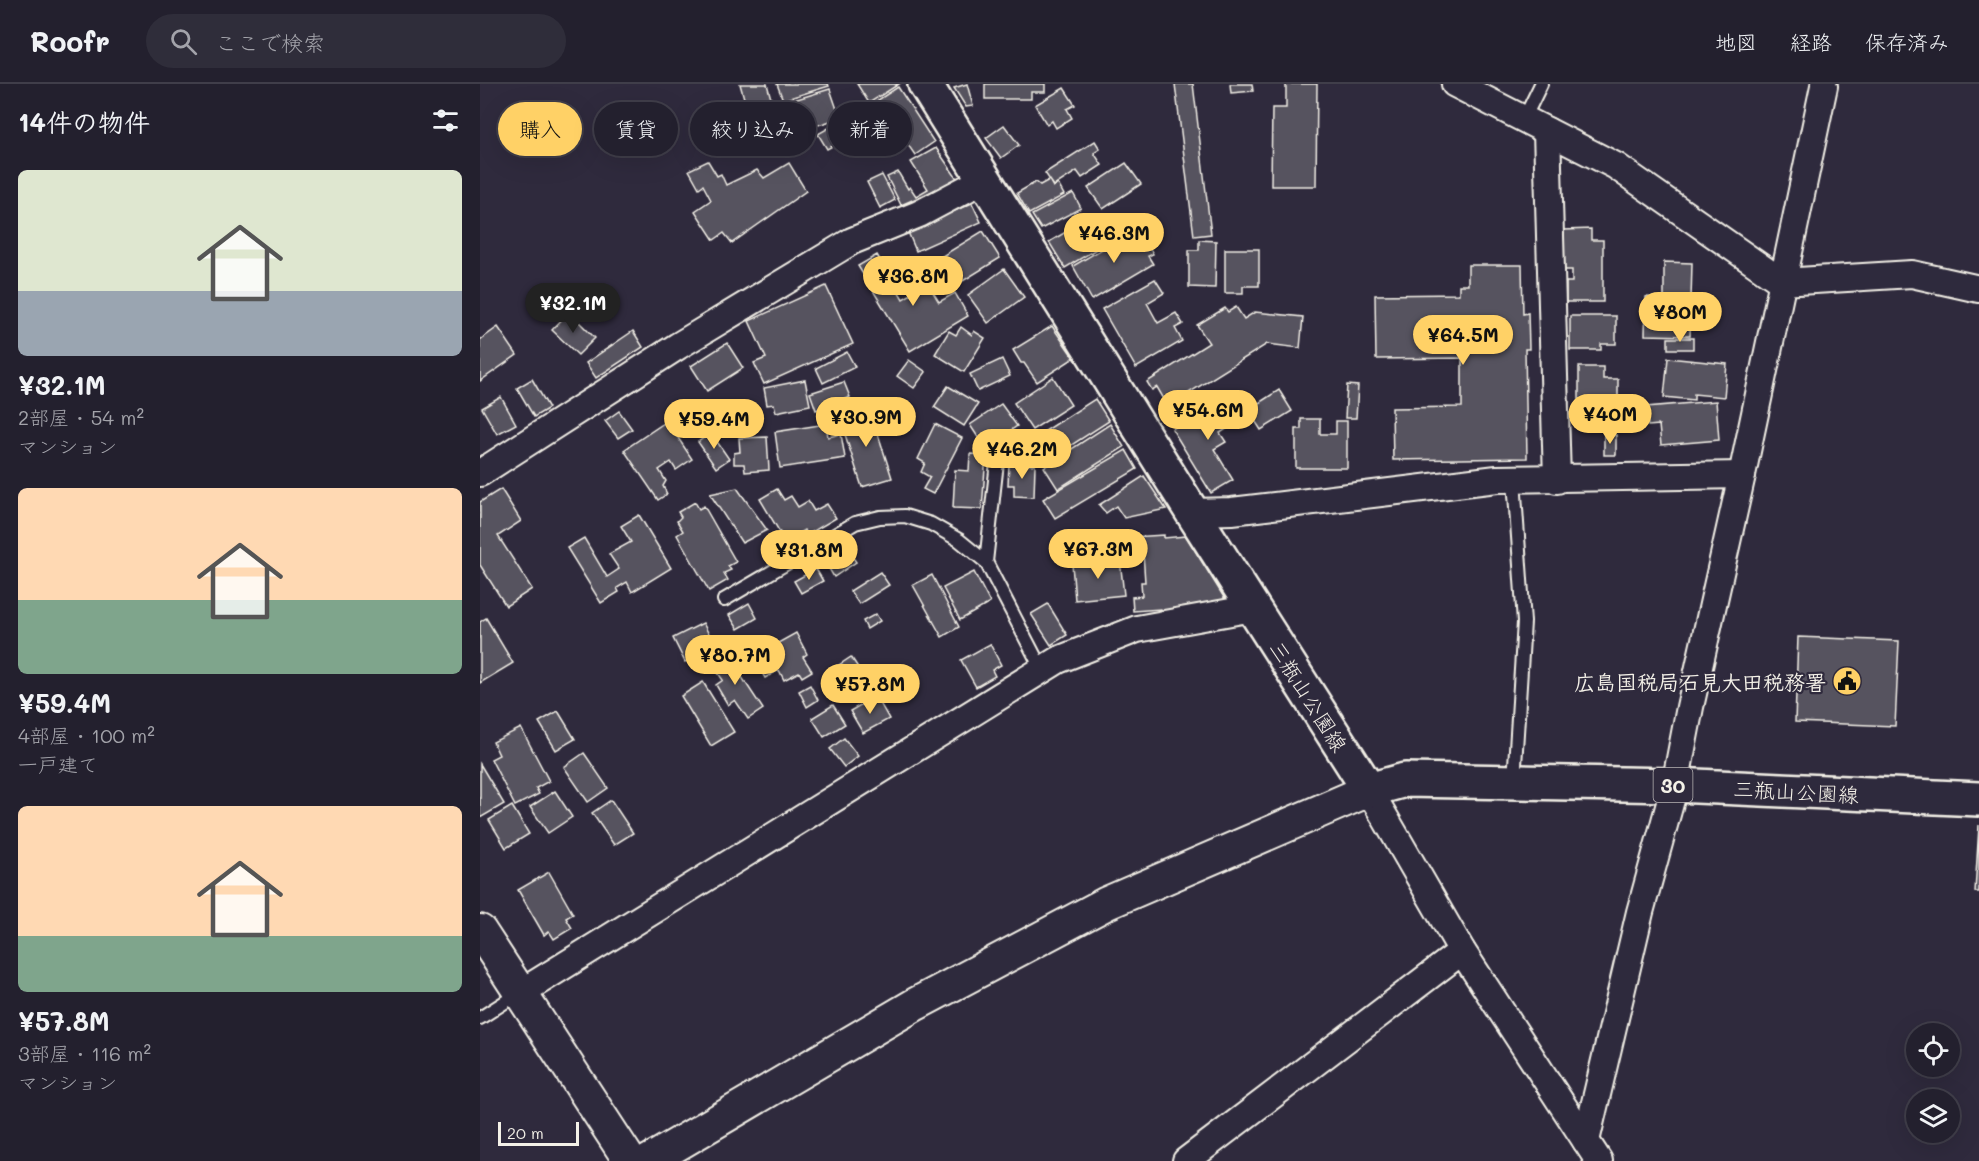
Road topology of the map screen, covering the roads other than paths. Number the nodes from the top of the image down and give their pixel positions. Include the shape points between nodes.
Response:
1 (925, 84) edge
2 (1455, 84) edge
3 (1541, 84) edge
4 (1824, 85) edge
5 (1524, 119) junction
6 (1547, 131) junction
7 (985, 179) junction
8 (1782, 282) junction
9 (1979, 289) edge
10 (998, 453) dead end
11 (480, 474) edge
12 (1742, 476) junction
13 (1514, 480) junction
14 (1557, 480) junction
15 (1192, 512) junction
16 (987, 562) junction
17 (724, 600) dead end
18 (1253, 608) junction
19 (1042, 670) junction
20 (1514, 783) junction
21 (1675, 785) junction
22 (1369, 790) junction
23 (1979, 799) edge
24 (480, 931) edge
25 (1462, 951) junction
26 (520, 993) junction
27 (480, 1018) edge
28 (1593, 1151) edge
29 (630, 1161) edge
30 (649, 1161) edge
31 (1186, 1161) edge

1 - 7 main road, 三瓶山公園線
2 - 5 street
3 - 5 lane
4 - 8 street
5 - 6 street
6 - 8 street via 1616,166
6 - 14 street
7 - 11 street via 919,214 852,241 678,346
7 - 15 main road, 三瓶山公園線
8 - 9 street via 1912,274
8 - 12 street
10 - 16 lane
12 - 14 street
12 - 21 street
13 - 14 street
13 - 15 street
13 - 20 lane via 1524,622
15 - 18 main road, 三瓶山公園線
16 - 17 lane via 930,524 905,516 880,517 855,523
16 - 19 lane
18 - 19 street via 1137,628
18 - 22 main road, 三瓶山公園線
19 - 26 street
20 - 21 main road, 三瓶山公園線 / 30
20 - 22 main road, 三瓶山公園線 / 30 via 1405,780
21 - 23 main road, 三瓶山公園線 / 30
21 - 28 street via 1640,912
22 - 25 street
22 - 30 street via 1107,903 916,1004
24 - 26 street
25 - 28 street
25 - 31 street
26 - 27 lane
26 - 29 street

